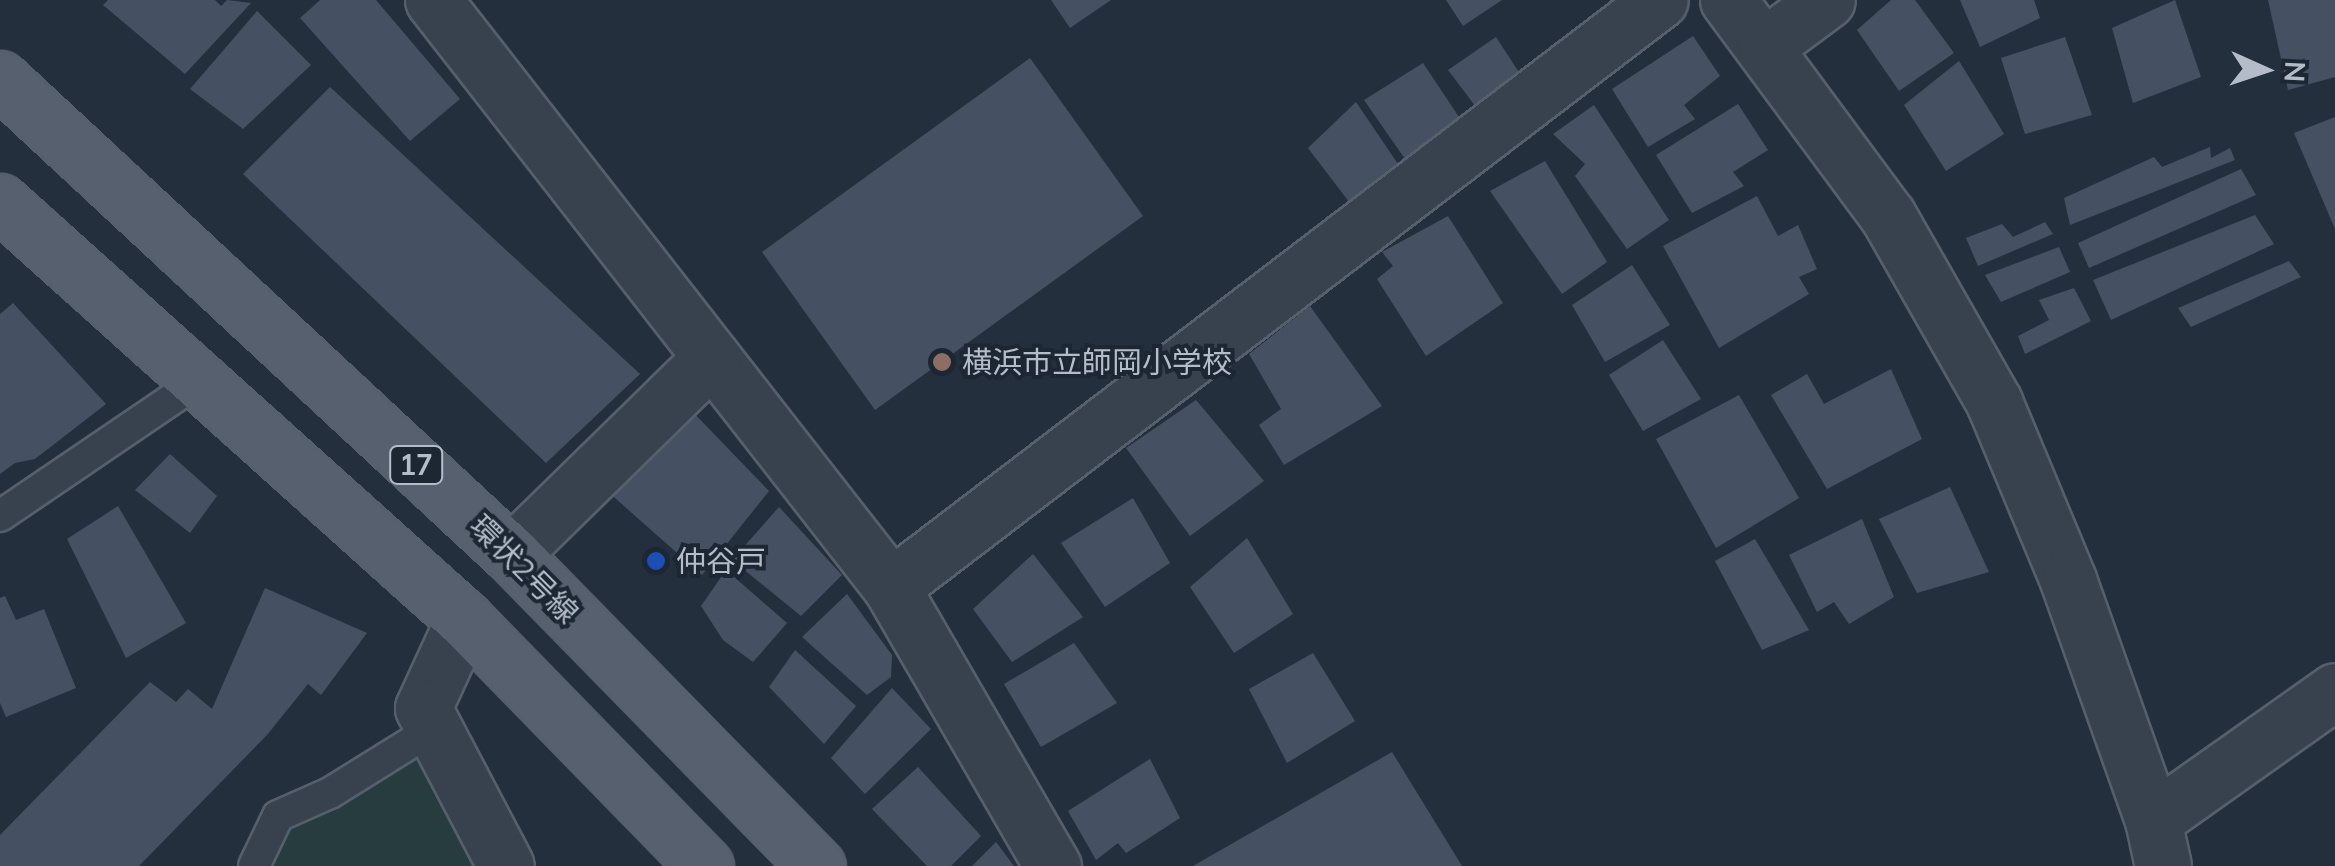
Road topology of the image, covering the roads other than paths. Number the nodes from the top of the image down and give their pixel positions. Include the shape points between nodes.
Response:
1 (433, 0) edge
2 (1660, 0) edge
3 (1728, 0) edge
4 (1827, 0) edge
5 (1765, 46) junction
6 (0, 79) edge
7 (0, 202) edge
8 (712, 356) junction
9 (198, 382) junction
10 (0, 516) edge
11 (511, 554) junction
12 (891, 587) junction
13 (464, 619) junction
14 (2335, 691) edge
15 (434, 730) junction
16 (2158, 843) edge
17 (254, 866) edge
18 (506, 866) edge
19 (705, 866) edge
20 (817, 866) edge
21 (1053, 866) edge

1 - 8 street
2 - 12 street
3 - 5 street
4 - 5 street
5 - 16 street via 1888,216 1994,402 2068,580
6 - 11 main road, 環状2号線 / 17
7 - 9 main road
8 - 11 street
8 - 12 street
9 - 10 lane
9 - 13 main road
11 - 20 main road, 環状2号線 / 17
12 - 21 street
13 - 15 street via 423,708
13 - 19 main road
14 - 16 street
15 - 17 lane via 278,816
15 - 18 street

